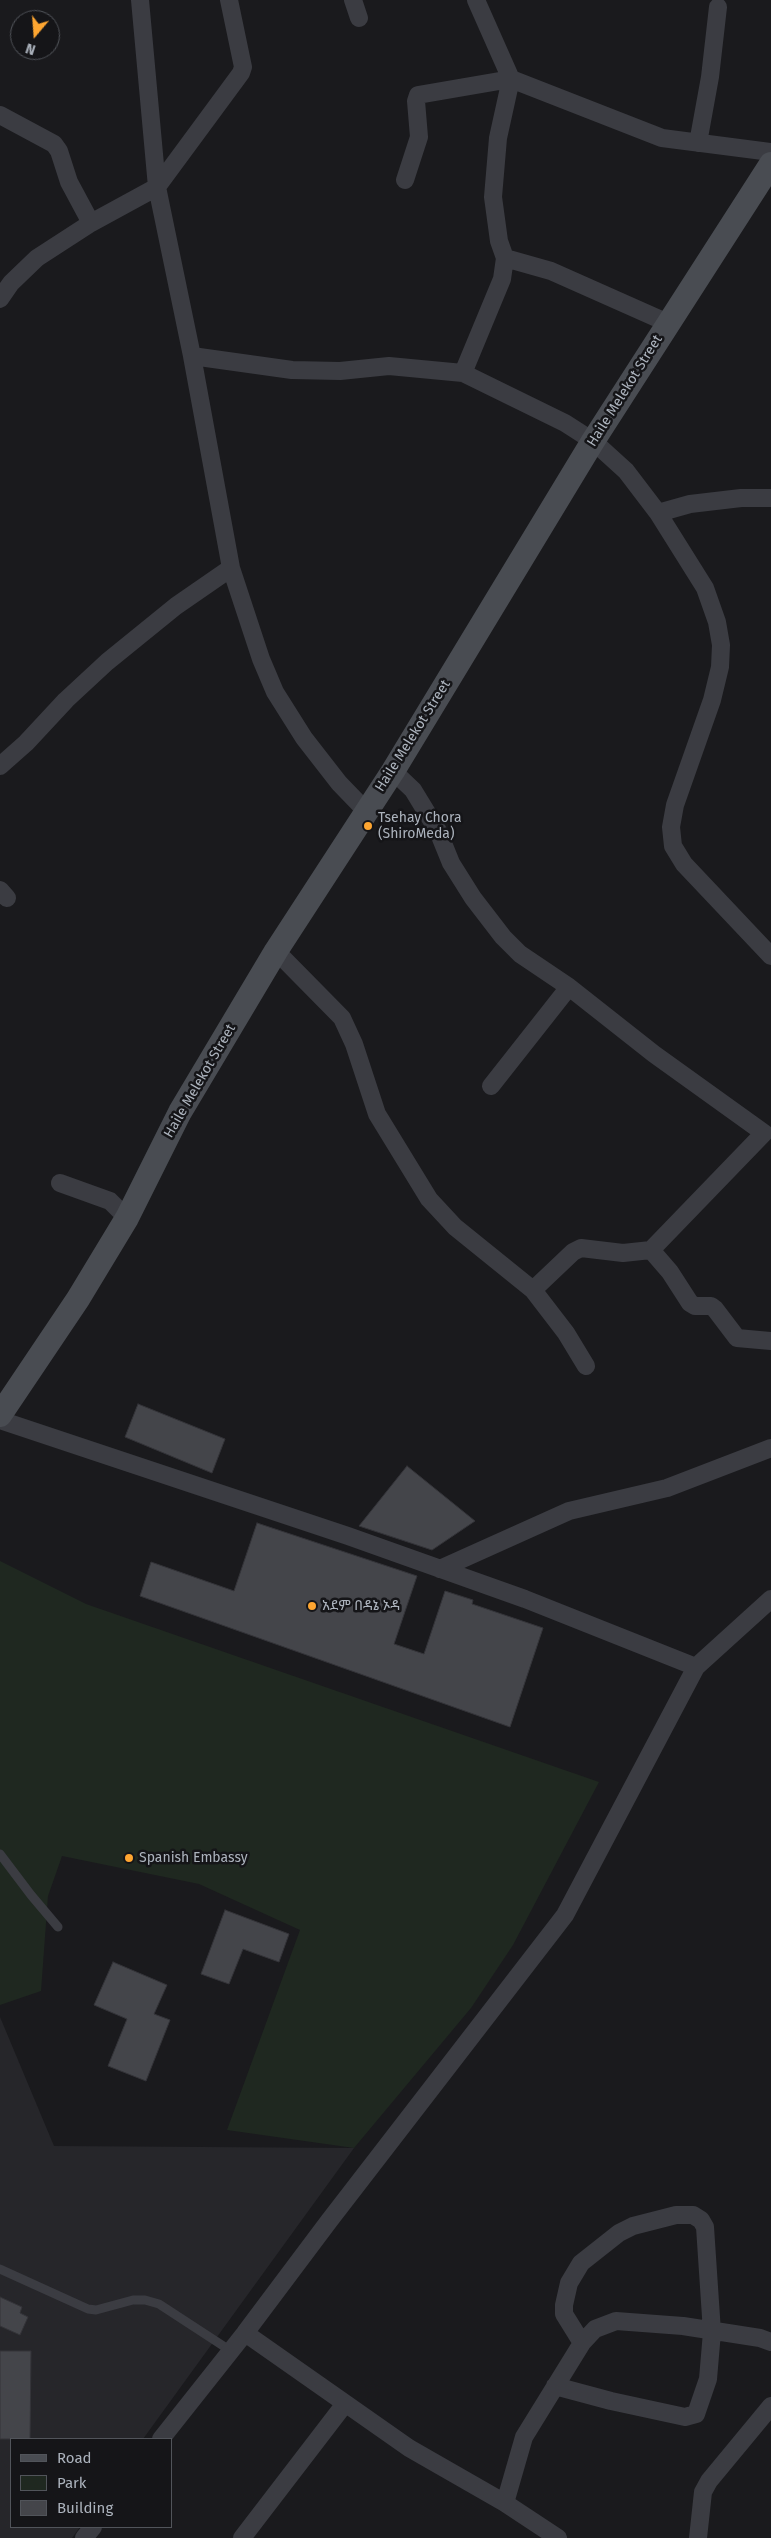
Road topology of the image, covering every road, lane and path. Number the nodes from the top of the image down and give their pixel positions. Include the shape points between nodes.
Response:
1 (140, 0) edge
2 (229, 0) edge
3 (354, 0) edge
4 (476, 0) edge
5 (718, 7) dead end
6 (359, 18) dead end
7 (512, 78) junction
8 (0, 115) edge
9 (698, 143) junction
10 (771, 152) edge
11 (771, 164) edge
12 (406, 180) dead end
13 (157, 187) junction
14 (91, 223) junction
15 (505, 258) junction
16 (0, 299) edge
17 (668, 323) junction
18 (192, 356) junction
19 (463, 373) junction
20 (593, 442) junction
21 (771, 498) edge
22 (658, 513) junction
23 (231, 568) junction
24 (0, 766) edge
25 (393, 771) junction
26 (366, 811) junction
27 (276, 951) junction
28 (771, 956) edge
29 (569, 987) junction
30 (491, 1086) dead end
31 (768, 1135) edge
32 (60, 1183) dead end
33 (127, 1218) junction
34 (651, 1250) junction
35 (533, 1290) junction
36 (771, 1340) edge
37 (586, 1366) dead end
38 (0, 1415) edge
39 (0, 1420) edge
40 (771, 1448) edge
41 (440, 1569) junction
42 (771, 1599) edge
43 (696, 1667) junction
44 (0, 1854) edge
45 (58, 1927) dead end
46 (0, 2269) edge
47 (712, 2332) junction
48 (245, 2333) junction
49 (771, 2342) edge
50 (582, 2343) junction
51 (231, 2351) junction
52 (555, 2386) junction
53 (344, 2405) junction
54 (771, 2406) edge
55 (163, 2438) edge
56 (505, 2503) junction
57 (92, 2528) edge
58 (84, 2538) edge
59 (242, 2538) edge
60 (558, 2538) edge
61 (698, 2538) edge

1 - 13 street
2 - 13 street via 244,66 242,73
3 - 6 street
4 - 7 street
5 - 9 street
7 - 9 street via 662,138
7 - 12 street via 418,95 419,137
7 - 15 street via 498,138 493,197 499,241
8 - 14 street via 54,144 69,182
9 - 10 street
11 - 17 main road, Haile Melekot Street
13 - 14 street
13 - 18 street
14 - 16 street via 37,258 11,283
15 - 17 street via 551,271
15 - 19 street via 502,279
17 - 20 main road, Haile Melekot Street
18 - 19 street via 292,370 340,371 389,366
18 - 23 street
19 - 20 street via 565,423
20 - 22 street via 626,471
20 - 25 main road, Haile Melekot Street
21 - 22 street via 690,504
22 - 28 street via 705,588 721,645 720,667 712,700 675,805 670,827 673,846 684,864
23 - 24 street via 176,606 107,662
23 - 26 street via 275,692 304,738
25 - 26 main road, Haile Melekot Street
25 - 29 street via 413,790 473,898 503,936 520,954
26 - 27 main road, Haile Melekot Street
27 - 33 main road, Haile Melekot Street via 180,1112
27 - 35 street via 342,1018 377,1114 429,1199 455,1228
29 - 30 street
29 - 31 street via 654,1054
31 - 34 street
32 - 33 street via 110,1201
33 - 38 main road, Haile Melekot Street via 78,1300
34 - 35 street via 623,1253 581,1248
34 - 36 street via 690,1303 711,1306 737,1338
35 - 37 street via 566,1332
39 - 41 street
40 - 41 street via 667,1488 569,1511
41 - 43 street
42 - 43 street
43 - 48 street via 565,1915
44 - 45 lane
46 - 51 lane via 88,2309 96,2310 132,2300 159,2304
47 - 49 street
47 - 50 street via 683,2326 616,2322 595,2330
47 - 50 street via 706,2227 694,2215 676,2215 619,2233 581,2263 569,2283 564,2314
47 - 52 street via 708,2379 696,2414 692,2416 611,2401
48 - 51 street
48 - 53 street
50 - 52 street
51 - 55 street
52 - 56 street via 524,2437
53 - 56 street via 409,2448
53 - 59 street
54 - 61 street via 709,2481 703,2492
56 - 60 street
57 - 58 street

